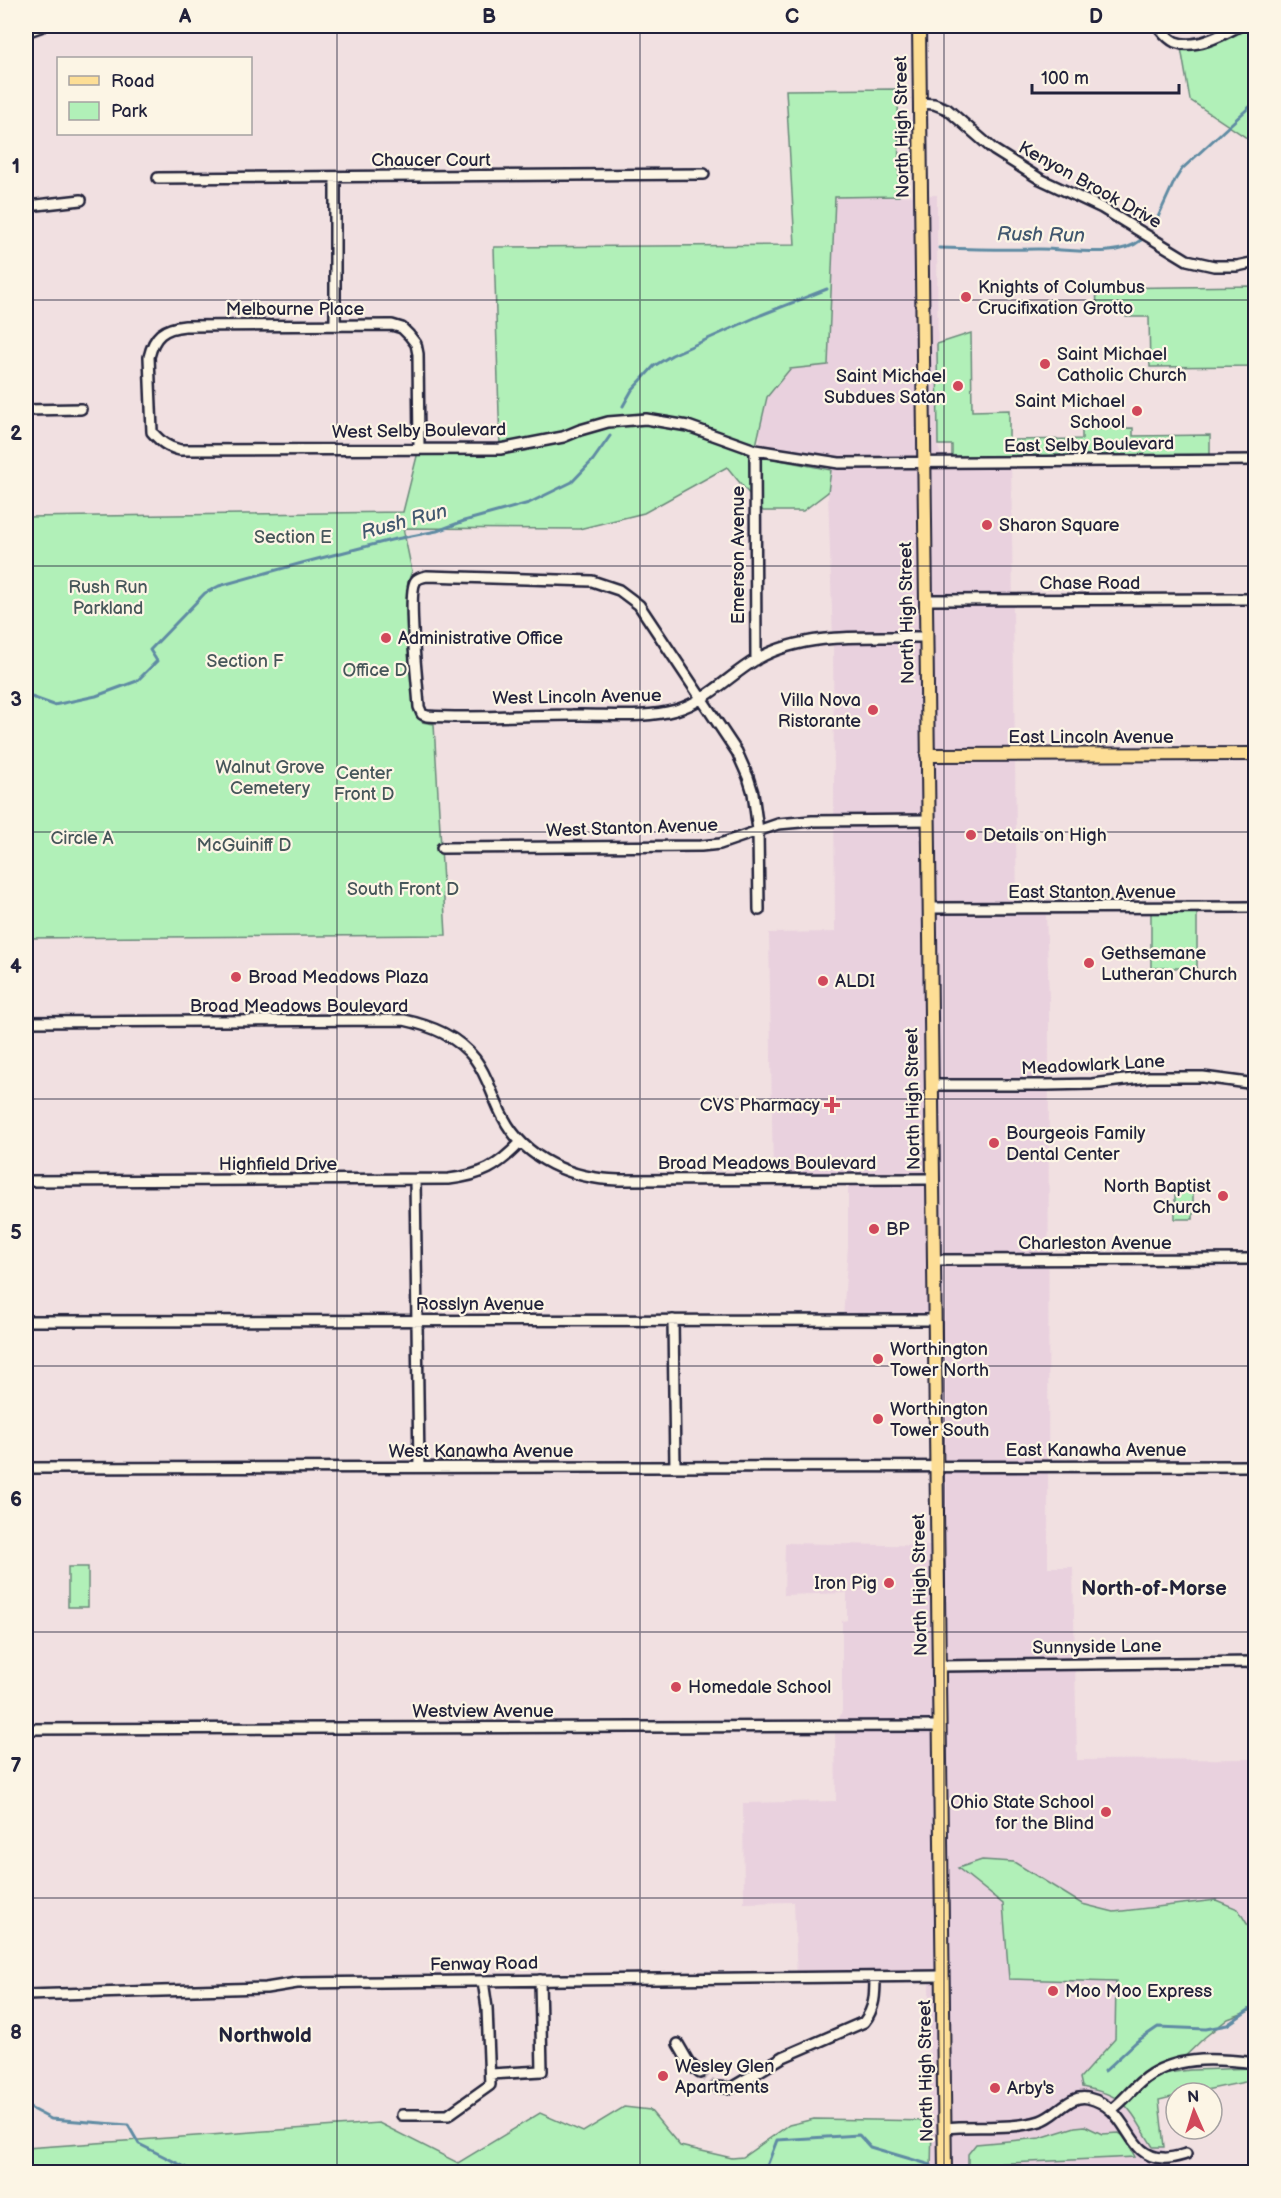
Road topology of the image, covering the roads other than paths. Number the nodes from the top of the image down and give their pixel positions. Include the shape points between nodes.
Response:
1 (43, 26) edge
2 (919, 26) edge
3 (1158, 26) edge
4 (1239, 26) edge
5 (26, 32) edge
6 (920, 104) junction
7 (704, 174) dead end
8 (335, 177) junction
9 (158, 178) dead end
10 (81, 200) dead end
11 (26, 208) edge
12 (1256, 262) edge
13 (335, 324) junction
14 (81, 409) dead end
15 (26, 410) edge
16 (160, 441) joint
17 (419, 448) junction
18 (755, 450) junction
19 (1256, 460) edge
20 (924, 463) junction
21 (1256, 599) edge
22 (925, 600) junction
23 (926, 638) junction
24 (756, 660) junction
25 (702, 699) junction
26 (1256, 754) edge
27 (927, 755) junction
28 (928, 820) junction
29 (758, 830) junction
30 (442, 848) dead end
31 (1256, 907) edge
32 (928, 908) junction
33 (759, 910) dead end
34 (26, 1022) edge
35 (1256, 1084) edge
36 (931, 1085) junction
37 (520, 1143) junction
38 (932, 1179) junction
39 (415, 1180) junction
40 (26, 1181) edge
41 (1256, 1259) edge
42 (934, 1260) junction
43 (417, 1320) junction
44 (673, 1320) junction
45 (934, 1320) junction
46 (26, 1321) edge
47 (936, 1466) junction
48 (1256, 1466) edge
49 (419, 1467) junction
50 (675, 1467) junction
51 (26, 1468) edge
52 (1256, 1662) edge
53 (939, 1666) junction
54 (940, 1726) junction
55 (26, 1729) edge
56 (943, 1976) junction
57 (875, 1977) junction
58 (540, 1980) junction
59 (483, 1981) junction
60 (26, 1995) edge
61 (678, 2044) dead end
62 (1256, 2063) edge
63 (700, 2073) tunnel mouth
64 (490, 2074) junction
65 (717, 2087) dead end
66 (1112, 2109) junction
67 (402, 2115) dead end
68 (945, 2128) junction
69 (1186, 2154) dead end
70 (945, 2172) edge

1 - 5 street
2 - 6 main road, North High Street
3 - 4 street via 1173,41 1185,44
6 - 12 street, Kenyon Brook Drive via 947,109 994,150 1030,174 1102,208 1187,260 1214,266
6 - 20 main road, North High Street
7 - 8 street, Chaucer Court
8 - 9 street, Chaucer Court
8 - 13 street
10 - 11 street
13 - 16 street, Melbourne Place via 170,327 159,336 149,357 152,432
13 - 17 street, Melbourne Place via 392,325 402,328 416,344
14 - 15 street
16 - 17 street, West Selby Boulevard via 180,450
17 - 18 street, West Selby Boulevard via 500,448 563,437 628,419 688,426
18 - 20 street, West Selby Boulevard via 839,463
18 - 24 street, Emerson Avenue
19 - 20 street, East Selby Boulevard
20 - 22 main road, North High Street
21 - 22 street, Chase Road
22 - 23 main road, North High Street
23 - 24 street, West Lincoln Avenue via 818,640 777,650
23 - 27 main road, North High Street
24 - 25 street, West Lincoln Avenue
25 - 25 street, West Lincoln Avenue via 639,605 606,584 578,580 419,578 415,582 412,599 422,714 653,713 672,711
25 - 29 street via 737,752 748,777
26 - 27 main road, East Lincoln Avenue
27 - 28 main road, North High Street
28 - 29 street, West Stanton Avenue via 812,821
28 - 32 main road, North High Street
29 - 30 street, West Stanton Avenue via 701,846
29 - 33 street
31 - 32 street, East Stanton Avenue
32 - 36 main road, North High Street
34 - 37 street, Broad Meadows Boulevard via 404,1020 443,1032 461,1044 476,1060
35 - 36 street, Meadowlark Lane via 1203,1077 1149,1077 1092,1084
36 - 38 main road, North High Street
37 - 38 street, Broad Meadows Boulevard via 566,1170 606,1180
37 - 39 street, Highfield Drive via 494,1167 481,1173
38 - 42 main road, North High Street
39 - 40 street, Highfield Drive
39 - 43 street
41 - 42 street, Charleston Avenue
42 - 45 main road, North High Street
43 - 44 street, Rosslyn Avenue
43 - 46 street, Rosslyn Avenue
43 - 49 street
44 - 45 street, Rosslyn Avenue
44 - 50 street
45 - 47 main road, North High Street
47 - 48 street, East Kanawha Avenue
47 - 50 street, West Kanawha Avenue
47 - 53 main road, North High Street
49 - 50 street, West Kanawha Avenue
49 - 51 street, West Kanawha Avenue
52 - 53 street, Sunnyside Lane
53 - 54 main road, North High Street
54 - 55 street, Westview Avenue
54 - 56 main road, North High Street
56 - 57 street, Fenway Road
56 - 68 main road, North High Street
57 - 58 street, Fenway Road
57 - 65 street via 872,2013 864,2022 783,2057 731,2088
58 - 59 street, Fenway Road
58 - 64 street via 542,2071
59 - 60 street, Fenway Road via 297,1983 267,1988
59 - 64 street
61 - 63 street
62 - 66 street via 1215,2058 1172,2066 1151,2074
64 - 67 street via 490,2085 448,2115
66 - 68 street via 1082,2097 1050,2117 1022,2125
66 - 69 street via 1141,2151 1164,2158
68 - 70 main road, North High Street

